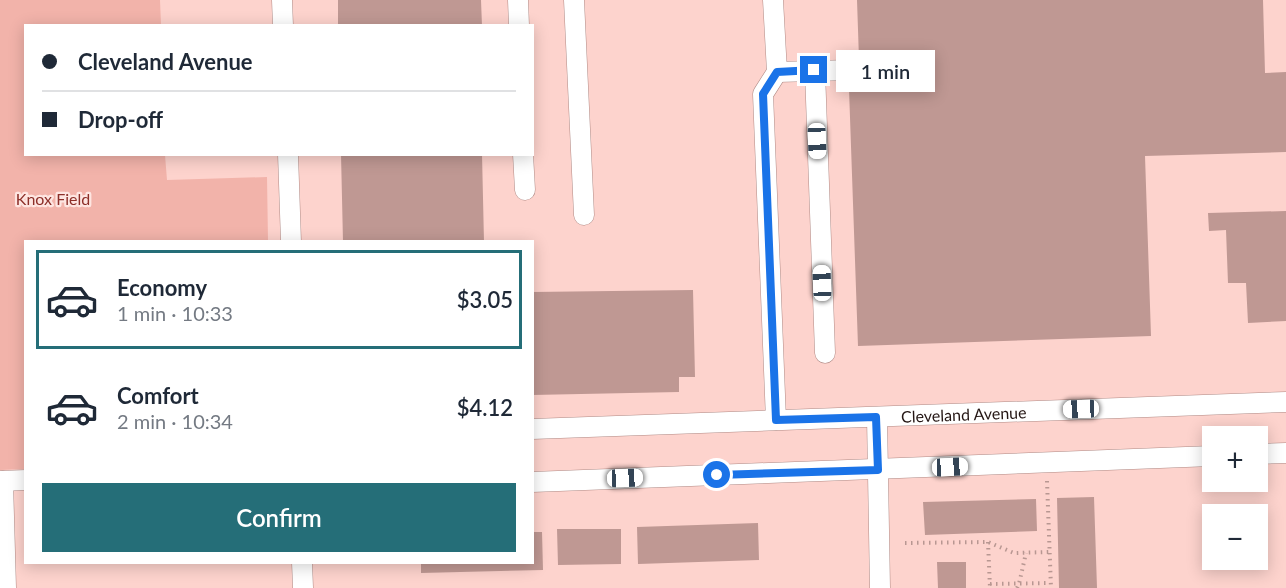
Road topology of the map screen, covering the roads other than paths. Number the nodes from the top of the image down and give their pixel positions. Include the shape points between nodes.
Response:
1 (282, 0) edge
2 (518, 0) edge
3 (574, 0) edge
4 (773, 0) edge
5 (283, 24) edge
6 (519, 24) edge
7 (814, 70) junction
8 (851, 70) dead end
9 (777, 72) junction
10 (288, 156) edge
11 (523, 156) edge
12 (525, 190) dead end
13 (584, 215) dead end
14 (291, 240) edge
15 (825, 353) dead end
16 (1286, 402) edge
17 (876, 417) junction
18 (776, 420) junction
19 (534, 429) edge
20 (1286, 453) edge
21 (1268, 454) edge
22 (1202, 456) edge
23 (878, 470) junction
24 (24, 480) edge
25 (2, 481) edge
26 (534, 482) edge
27 (302, 564) edge
28 (6, 588) edge
29 (303, 588) edge
30 (880, 588) edge

1 - 5 street
2 - 6 street
3 - 13 street
4 - 9 street
7 - 8 street
7 - 9 street
7 - 15 street
9 - 18 street via 763,94
10 - 14 street
11 - 12 street
16 - 17 street, Cleveland Avenue
17 - 18 street, Cleveland Avenue
17 - 23 street
18 - 19 street, Cleveland Avenue
20 - 21 street
22 - 23 street
23 - 26 street
23 - 30 street
24 - 25 street
25 - 28 street
27 - 29 street

